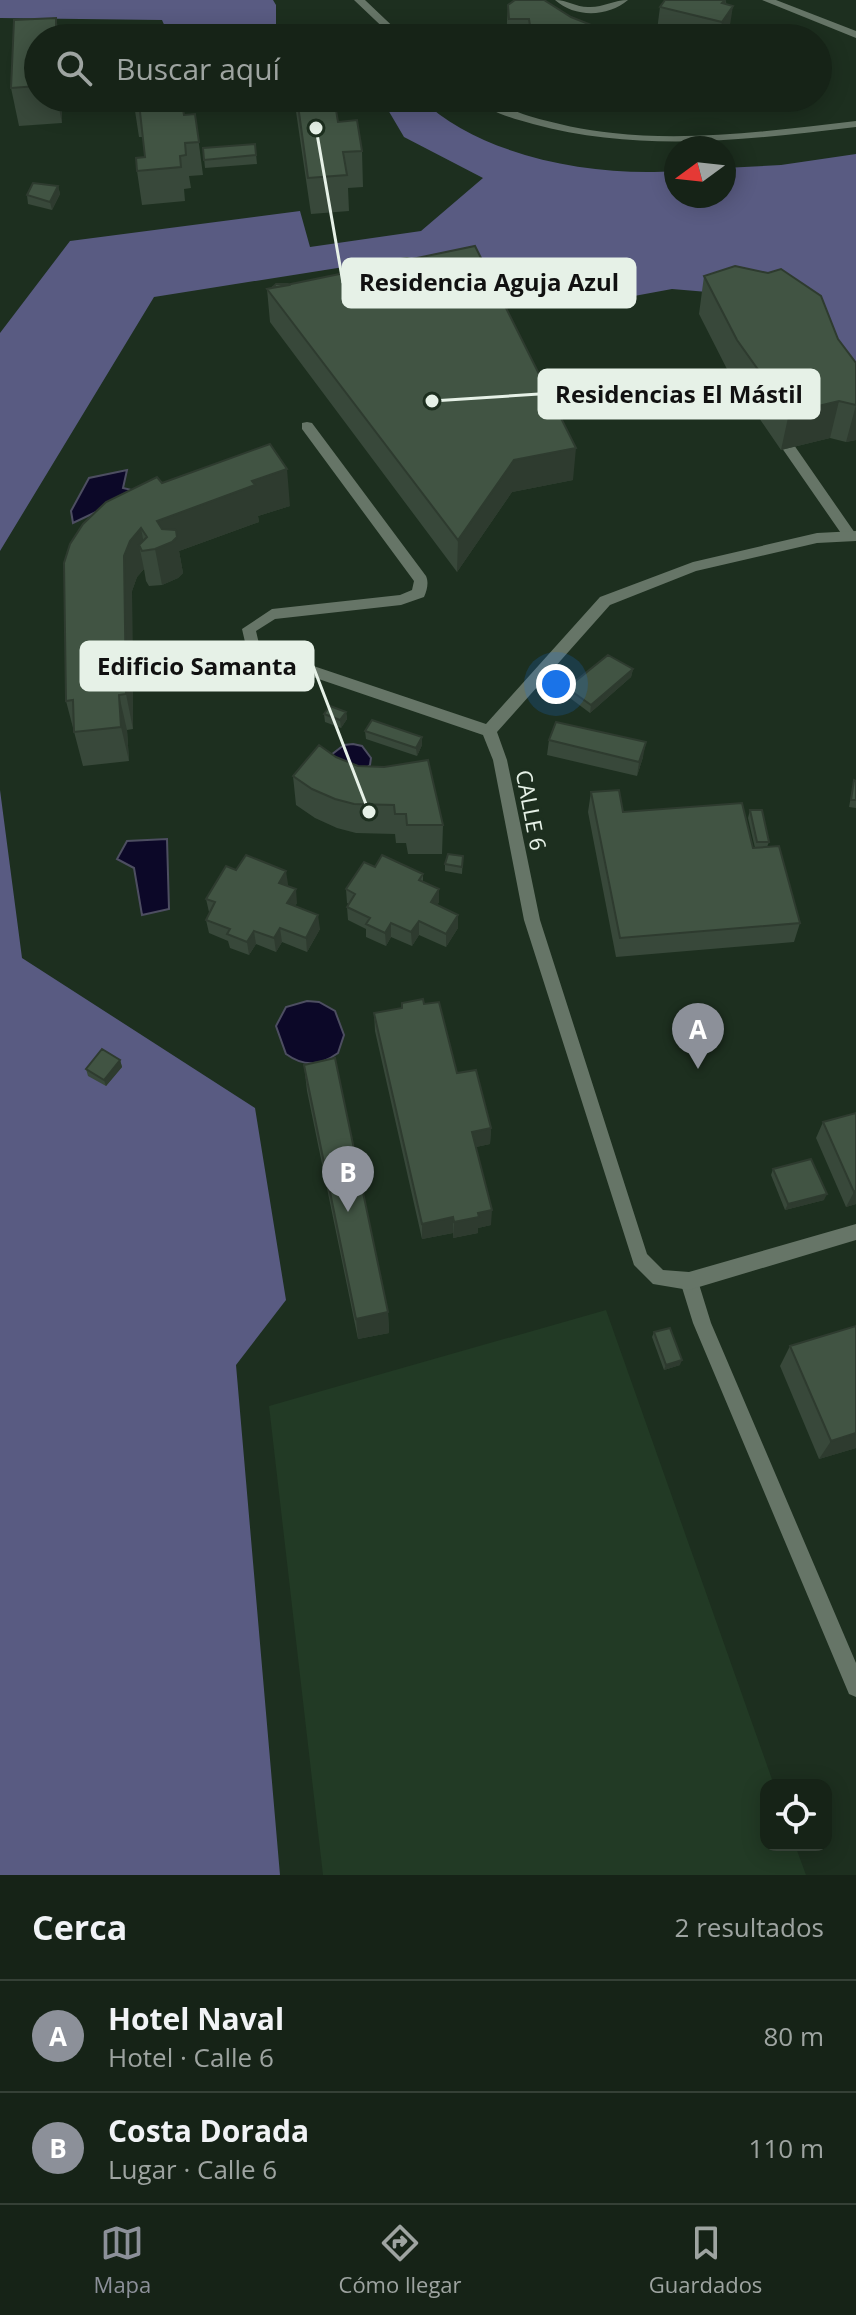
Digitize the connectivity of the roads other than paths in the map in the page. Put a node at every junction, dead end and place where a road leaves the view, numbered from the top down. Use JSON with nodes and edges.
{"nodes":[{"id":1,"x":359,"y":0,"type":"edge"},
{"id":2,"x":560,"y":0,"type":"edge"},
{"id":3,"x":623,"y":0,"type":"edge"},
{"id":4,"x":767,"y":0,"type":"edge"},
{"id":5,"x":385,"y":24,"type":"edge"},
{"id":6,"x":828,"y":24,"type":"edge"},
{"id":7,"x":832,"y":26,"type":"edge"},
{"id":8,"x":856,"y":35,"type":"edge"},
{"id":9,"x":511,"y":112,"type":"edge"},
{"id":10,"x":856,"y":124,"type":"edge"},
{"id":11,"x":307,"y":426,"type":"dead end"},
{"id":12,"x":789,"y":448,"type":"edge"},
{"id":13,"x":853,"y":536,"type":"edge"},
{"id":14,"x":489,"y":731,"type":"junction"},
{"id":15,"x":856,"y":1232,"type":"edge"},
{"id":16,"x":689,"y":1281,"type":"junction"},
{"id":17,"x":856,"y":1687,"type":"edge"}],
"edges":[{"from":1,"to":5,"type":"street"},
{"from":2,"to":3,"type":"street"},
{"from":4,"to":6,"type":"street"},
{"from":7,"to":8,"type":"street"},
{"from":9,"to":10,"type":"street"},
{"from":11,"to":14,"type":"street"},
{"from":12,"to":13,"type":"street"},
{"from":13,"to":14,"type":"street"},
{"from":14,"to":16,"type":"street","name":"CALLE 6"},
{"from":15,"to":16,"type":"street"},
{"from":16,"to":17,"type":"street"}]}
